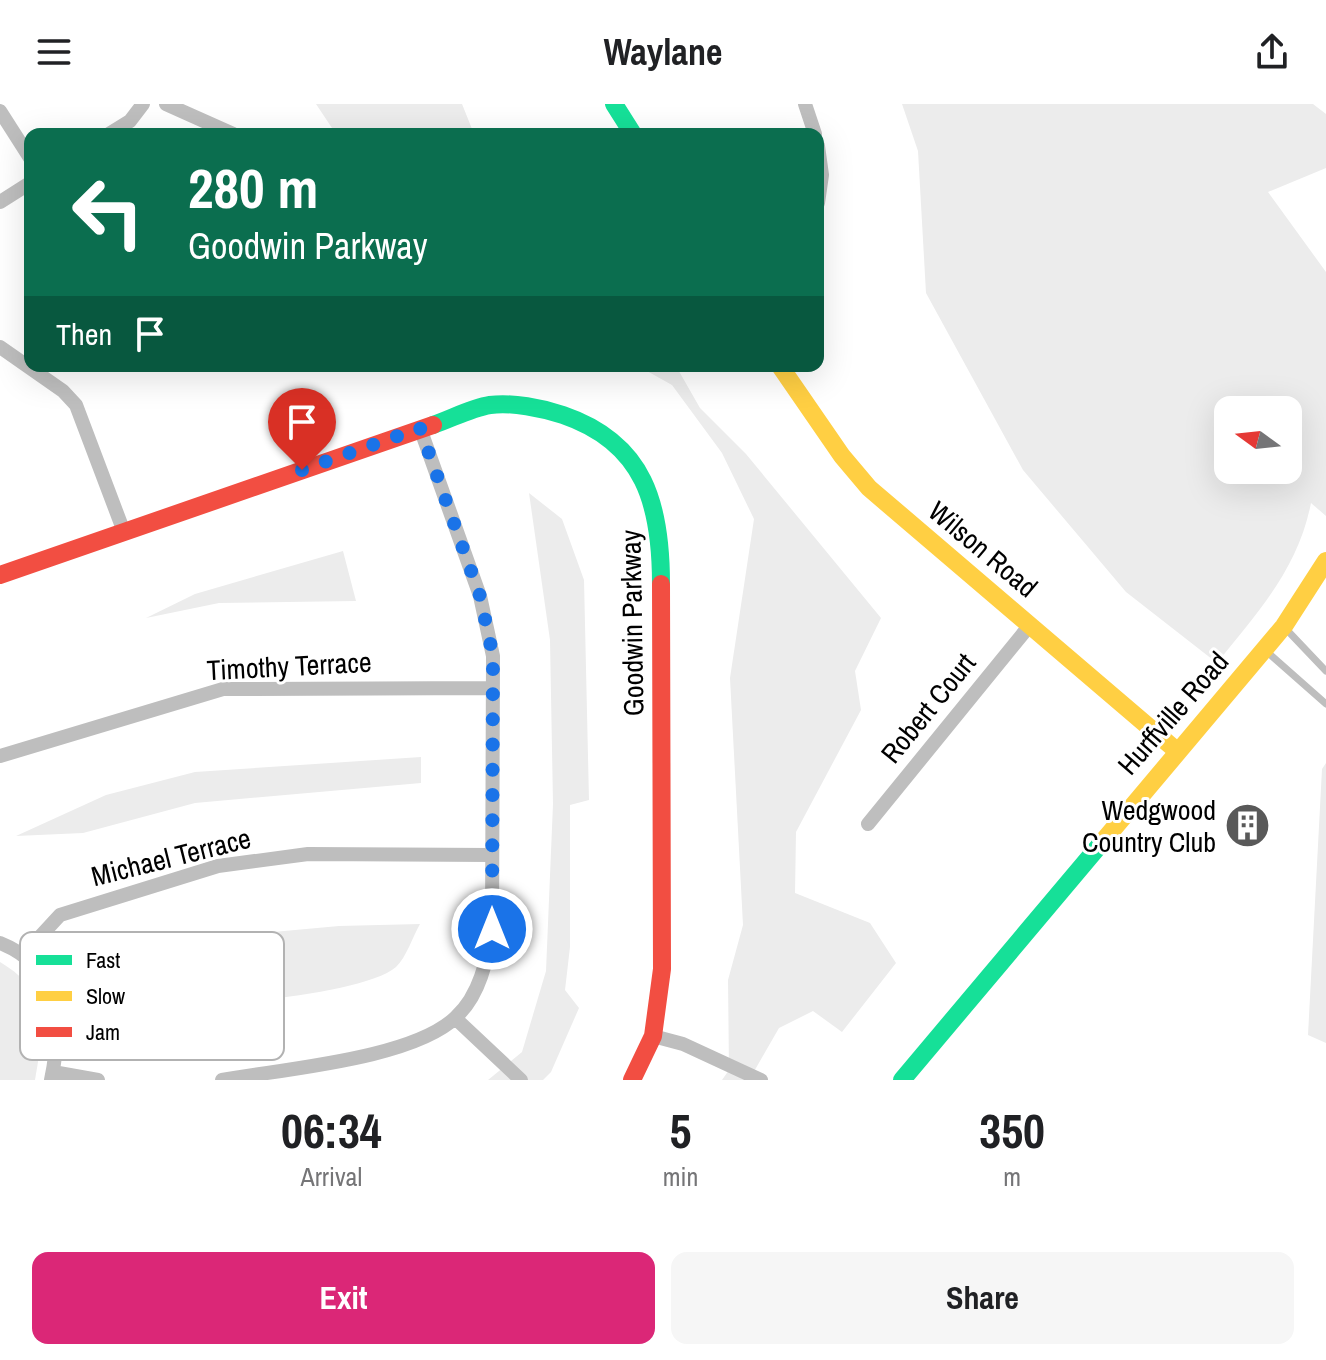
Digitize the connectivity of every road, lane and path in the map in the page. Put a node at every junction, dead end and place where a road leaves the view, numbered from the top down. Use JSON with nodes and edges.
{"nodes":[{"id":1,"x":143,"y":104,"type":"edge"},
{"id":2,"x":166,"y":104,"type":"edge"},
{"id":3,"x":614,"y":104,"type":"edge"},
{"id":4,"x":805,"y":104,"type":"edge"},
{"id":5,"x":0,"y":111,"type":"edge"},
{"id":6,"x":119,"y":128,"type":"edge"},
{"id":7,"x":220,"y":128,"type":"edge"},
{"id":8,"x":629,"y":128,"type":"edge"},
{"id":9,"x":813,"y":128,"type":"edge"},
{"id":10,"x":24,"y":149,"type":"edge"},
{"id":11,"x":24,"y":187,"type":"edge"},
{"id":12,"x":0,"y":202,"type":"edge"},
{"id":13,"x":0,"y":347,"type":"edge"},
{"id":14,"x":24,"y":364,"type":"edge"},
{"id":15,"x":36,"y":372,"type":"edge"},
{"id":16,"x":784,"y":372,"type":"edge"},
{"id":17,"x":420,"y":428,"type":"junction"},
{"id":18,"x":124,"y":532,"type":"junction"},
{"id":19,"x":1326,"y":561,"type":"edge"},
{"id":20,"x":0,"y":575,"type":"edge"},
{"id":21,"x":1030,"y":625,"type":"junction"},
{"id":22,"x":1284,"y":626,"type":"junction"},
{"id":23,"x":1264,"y":650,"type":"junction"},
{"id":24,"x":1326,"y":671,"type":"edge"},
{"id":25,"x":493,"y":688,"type":"junction"},
{"id":26,"x":1326,"y":704,"type":"edge"},
{"id":27,"x":1177,"y":751,"type":"junction"},
{"id":28,"x":0,"y":756,"type":"edge"},
{"id":29,"x":868,"y":824,"type":"dead end"},
{"id":30,"x":492,"y":855,"type":"junction"},
{"id":31,"x":44,"y":932,"type":"edge"},
{"id":32,"x":0,"y":943,"type":"edge"},
{"id":33,"x":20,"y":952,"type":"edge"},
{"id":34,"x":455,"y":1018,"type":"junction"},
{"id":35,"x":653,"y":1036,"type":"junction"},
{"id":36,"x":52,"y":1076,"type":"edge"},
{"id":37,"x":98,"y":1080,"type":"edge"},
{"id":38,"x":222,"y":1080,"type":"edge"},
{"id":39,"x":521,"y":1080,"type":"edge"},
{"id":40,"x":632,"y":1080,"type":"edge"},
{"id":41,"x":761,"y":1080,"type":"edge"},
{"id":42,"x":902,"y":1080,"type":"edge"}],
"edges":[{"from":1,"to":6,"type":"street"},
{"from":2,"to":7,"type":"street"},
{"from":3,"to":8,"type":"street"},
{"from":4,"to":9,"type":"street"},
{"from":5,"to":10,"type":"street"},
{"from":11,"to":12,"type":"street"},
{"from":13,"to":14,"type":"street"},
{"from":15,"to":18,"type":"street"},
{"from":16,"to":21,"type":"street","name":"Wilson Road"},
{"from":17,"to":18,"type":"street","name":"Goodwin Parkway"},
{"from":17,"to":25,"type":"street"},
{"from":17,"to":35,"type":"street","name":"Goodwin Parkway"},
{"from":18,"to":20,"type":"street","name":"Goodwin Parkway"},
{"from":19,"to":22,"type":"street","name":"Hurffville Road"},
{"from":21,"to":27,"type":"street","name":"Wilson Road"},
{"from":21,"to":29,"type":"street","name":"Robert Court"},
{"from":22,"to":23,"type":"street","name":"Hurffville Road"},
{"from":22,"to":24,"type":"lane"},
{"from":23,"to":26,"type":"lane"},
{"from":23,"to":27,"type":"street","name":"Hurffville Road"},
{"from":25,"to":28,"type":"street","name":"Timothy Terrace"},
{"from":25,"to":30,"type":"street"},
{"from":27,"to":42,"type":"street","name":"Hurffville Road"},
{"from":30,"to":31,"type":"street","name":"Michael Terrace"},
{"from":30,"to":34,"type":"street"},
{"from":32,"to":33,"type":"street"},
{"from":34,"to":38,"type":"street"},
{"from":34,"to":39,"type":"street"},
{"from":35,"to":40,"type":"street","name":"Goodwin Parkway"},
{"from":35,"to":41,"type":"street"},
{"from":36,"to":37,"type":"street"}]}
